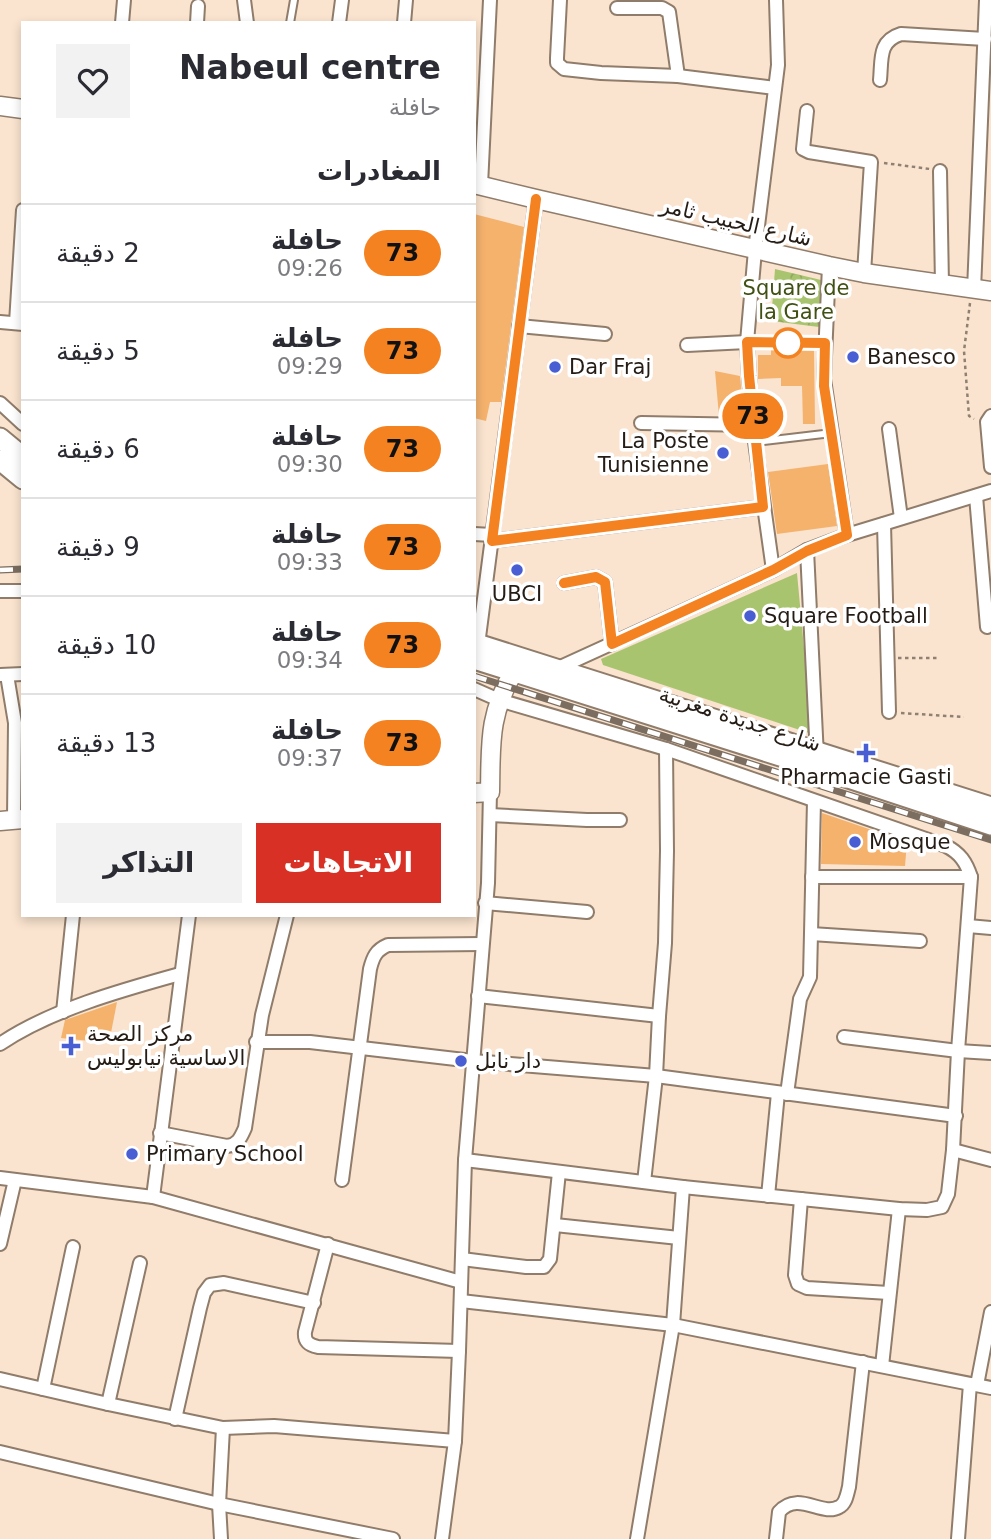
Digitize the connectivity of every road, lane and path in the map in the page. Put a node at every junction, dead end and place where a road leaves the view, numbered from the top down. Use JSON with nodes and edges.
{"nodes":[{"id":1,"x":124,"y":0,"type":"edge"},
{"id":2,"x":244,"y":0,"type":"edge"},
{"id":3,"x":294,"y":0,"type":"edge"},
{"id":4,"x":342,"y":0,"type":"edge"},
{"id":5,"x":406,"y":0,"type":"edge"},
{"id":6,"x":489,"y":0,"type":"edge"},
{"id":7,"x":560,"y":0,"type":"edge"},
{"id":8,"x":776,"y":0,"type":"edge"},
{"id":9,"x":986,"y":0,"type":"edge"},
{"id":10,"x":198,"y":6,"type":"dead end"},
{"id":11,"x":617,"y":8,"type":"dead end"},
{"id":12,"x":122,"y":21,"type":"edge"},
{"id":13,"x":197,"y":21,"type":"edge"},
{"id":14,"x":247,"y":21,"type":"edge"},
{"id":15,"x":290,"y":21,"type":"edge"},
{"id":16,"x":339,"y":21,"type":"edge"},
{"id":17,"x":404,"y":21,"type":"edge"},
{"id":18,"x":985,"y":39,"type":"junction"},
{"id":19,"x":678,"y":76,"type":"junction"},
{"id":20,"x":880,"y":80,"type":"dead end"},
{"id":21,"x":775,"y":88,"type":"junction"},
{"id":22,"x":0,"y":106,"type":"edge"},
{"id":23,"x":21,"y":109,"type":"edge"},
{"id":24,"x":807,"y":111,"type":"dead end"},
{"id":25,"x":871,"y":162,"type":"junction"},
{"id":26,"x":940,"y":171,"type":"joint"},
{"id":27,"x":478,"y":184,"type":"edge"},
{"id":28,"x":536,"y":199,"type":"junction"},
{"id":29,"x":755,"y":250,"type":"junction"},
{"id":30,"x":21,"y":266,"type":"edge"},
{"id":31,"x":829,"y":266,"type":"junction"},
{"id":32,"x":864,"y":273,"type":"junction"},
{"id":33,"x":942,"y":285,"type":"junction"},
{"id":34,"x":982,"y":291,"type":"edge"},
{"id":35,"x":0,"y":322,"type":"edge"},
{"id":36,"x":19,"y":323,"type":"edge"},
{"id":37,"x":519,"y":326,"type":"junction"},
{"id":38,"x":605,"y":334,"type":"dead end"},
{"id":39,"x":747,"y":342,"type":"junction"},
{"id":40,"x":825,"y":343,"type":"junction"},
{"id":41,"x":687,"y":345,"type":"dead end"},
{"id":42,"x":0,"y":403,"type":"edge"},
{"id":43,"x":989,"y":419,"type":"edge"},
{"id":44,"x":21,"y":422,"type":"edge"},
{"id":45,"x":641,"y":423,"type":"dead end"},
{"id":46,"x":754,"y":425,"type":"junction"},
{"id":47,"x":890,"y":429,"type":"dead end"},
{"id":48,"x":832,"y":433,"type":"junction"},
{"id":49,"x":0,"y":438,"type":"edge"},
{"id":50,"x":755,"y":442,"type":"junction"},
{"id":51,"x":21,"y":455,"type":"edge"},
{"id":52,"x":0,"y":460,"type":"edge"},
{"id":53,"x":991,"y":467,"type":"edge"},
{"id":54,"x":21,"y":477,"type":"edge"},
{"id":55,"x":991,"y":491,"type":"edge"},
{"id":56,"x":976,"y":496,"type":"junction"},
{"id":57,"x":763,"y":507,"type":"junction"},
{"id":58,"x":901,"y":519,"type":"junction"},
{"id":59,"x":884,"y":524,"type":"junction"},
{"id":60,"x":476,"y":534,"type":"edge"},
{"id":61,"x":847,"y":535,"type":"junction"},
{"id":62,"x":492,"y":538,"type":"junction"},
{"id":63,"x":807,"y":551,"type":"junction"},
{"id":64,"x":773,"y":570,"type":"junction"},
{"id":65,"x":564,"y":583,"type":"dead end"},
{"id":66,"x":0,"y":591,"type":"edge"},
{"id":67,"x":21,"y":591,"type":"edge"},
{"id":68,"x":987,"y":627,"type":"dead end"},
{"id":69,"x":612,"y":644,"type":"junction"},
{"id":70,"x":476,"y":649,"type":"edge"},
{"id":71,"x":888,"y":658,"type":"junction"},
{"id":72,"x":940,"y":658,"type":"dead end"},
{"id":73,"x":556,"y":669,"type":"junction"},
{"id":74,"x":514,"y":671,"type":"junction"},
{"id":75,"x":4,"y":675,"type":"edge"},
{"id":76,"x":476,"y":690,"type":"edge"},
{"id":77,"x":499,"y":700,"type":"junction"},
{"id":78,"x":889,"y":712,"type":"joint"},
{"id":79,"x":964,"y":718,"type":"dead end"},
{"id":80,"x":666,"y":749,"type":"junction"},
{"id":81,"x":817,"y":759,"type":"junction"},
{"id":82,"x":482,"y":793,"type":"edge"},
{"id":83,"x":814,"y":801,"type":"junction"},
{"id":84,"x":991,"y":807,"type":"edge"},
{"id":85,"x":490,"y":815,"type":"junction"},
{"id":86,"x":12,"y":820,"type":"edge"},
{"id":87,"x":620,"y":820,"type":"dead end"},
{"id":88,"x":991,"y":825,"type":"edge"},
{"id":89,"x":812,"y":877,"type":"junction"},
{"id":90,"x":971,"y":877,"type":"junction"},
{"id":91,"x":481,"y":883,"type":"edge"},
{"id":92,"x":485,"y":904,"type":"junction"},
{"id":93,"x":587,"y":912,"type":"dead end"},
{"id":94,"x":73,"y":917,"type":"edge"},
{"id":95,"x":189,"y":917,"type":"edge"},
{"id":96,"x":286,"y":917,"type":"edge"},
{"id":97,"x":968,"y":926,"type":"junction"},
{"id":98,"x":991,"y":928,"type":"edge"},
{"id":99,"x":811,"y":934,"type":"junction"},
{"id":100,"x":920,"y":941,"type":"dead end"},
{"id":101,"x":482,"y":944,"type":"junction"},
{"id":102,"x":180,"y":974,"type":"junction"},
{"id":103,"x":478,"y":996,"type":"junction"},
{"id":104,"x":63,"y":1012,"type":"junction"},
{"id":105,"x":659,"y":1016,"type":"junction"},
{"id":106,"x":844,"y":1037,"type":"dead end"},
{"id":107,"x":256,"y":1042,"type":"junction"},
{"id":108,"x":0,"y":1044,"type":"edge"},
{"id":109,"x":359,"y":1048,"type":"junction"},
{"id":110,"x":958,"y":1051,"type":"junction"},
{"id":111,"x":991,"y":1053,"type":"edge"},
{"id":112,"x":472,"y":1061,"type":"junction"},
{"id":113,"x":656,"y":1076,"type":"junction"},
{"id":114,"x":783,"y":1093,"type":"junction"},
{"id":115,"x":956,"y":1116,"type":"junction"},
{"id":116,"x":160,"y":1133,"type":"junction"},
{"id":117,"x":953,"y":1150,"type":"junction"},
{"id":118,"x":465,"y":1160,"type":"junction"},
{"id":119,"x":991,"y":1160,"type":"edge"},
{"id":120,"x":559,"y":1172,"type":"junction"},
{"id":121,"x":0,"y":1178,"type":"edge"},
{"id":122,"x":15,"y":1180,"type":"junction"},
{"id":123,"x":342,"y":1181,"type":"dead end"},
{"id":124,"x":643,"y":1182,"type":"junction"},
{"id":125,"x":683,"y":1187,"type":"junction"},
{"id":126,"x":768,"y":1196,"type":"junction"},
{"id":127,"x":153,"y":1197,"type":"junction"},
{"id":128,"x":801,"y":1199,"type":"junction"},
{"id":129,"x":899,"y":1209,"type":"junction"},
{"id":130,"x":555,"y":1226,"type":"junction"},
{"id":131,"x":679,"y":1238,"type":"junction"},
{"id":132,"x":0,"y":1244,"type":"edge"},
{"id":133,"x":328,"y":1244,"type":"junction"},
{"id":134,"x":73,"y":1247,"type":"dead end"},
{"id":135,"x":462,"y":1259,"type":"junction"},
{"id":136,"x":140,"y":1263,"type":"dead end"},
{"id":137,"x":461,"y":1282,"type":"junction"},
{"id":138,"x":890,"y":1293,"type":"junction"},
{"id":139,"x":461,"y":1301,"type":"junction"},
{"id":140,"x":314,"y":1303,"type":"junction"},
{"id":141,"x":991,"y":1312,"type":"edge"},
{"id":142,"x":673,"y":1325,"type":"junction"},
{"id":143,"x":459,"y":1351,"type":"junction"},
{"id":144,"x":863,"y":1362,"type":"junction"},
{"id":145,"x":881,"y":1366,"type":"junction"},
{"id":146,"x":0,"y":1379,"type":"edge"},
{"id":147,"x":973,"y":1385,"type":"junction"},
{"id":148,"x":991,"y":1388,"type":"edge"},
{"id":149,"x":43,"y":1389,"type":"junction"},
{"id":150,"x":108,"y":1404,"type":"junction"},
{"id":151,"x":175,"y":1419,"type":"junction"},
{"id":152,"x":223,"y":1428,"type":"junction"},
{"id":153,"x":455,"y":1441,"type":"junction"},
{"id":154,"x":0,"y":1452,"type":"edge"},
{"id":155,"x":219,"y":1504,"type":"junction"},
{"id":156,"x":221,"y":1539,"type":"edge"},
{"id":157,"x":393,"y":1539,"type":"edge"},
{"id":158,"x":442,"y":1539,"type":"edge"},
{"id":159,"x":637,"y":1539,"type":"edge"},
{"id":160,"x":776,"y":1539,"type":"edge"},
{"id":161,"x":958,"y":1539,"type":"edge"}],
"edges":[{"from":1,"to":12,"type":"street"},
{"from":2,"to":14,"type":"street"},
{"from":3,"to":15,"type":"lane"},
{"from":4,"to":16,"type":"street"},
{"from":5,"to":17,"type":"street"},
{"from":6,"to":27,"type":"street"},
{"from":7,"to":19,"type":"street"},
{"from":8,"to":21,"type":"street"},
{"from":9,"to":18,"type":"street"},
{"from":10,"to":13,"type":"street"},
{"from":11,"to":19,"type":"street"},
{"from":18,"to":20,"type":"street"},
{"from":18,"to":34,"type":"street"},
{"from":19,"to":21,"type":"street"},
{"from":21,"to":29,"type":"street"},
{"from":22,"to":23,"type":"main road"},
{"from":24,"to":25,"type":"street"},
{"from":25,"to":26,"type":"path"},
{"from":25,"to":32,"type":"street"},
{"from":26,"to":33,"type":"street"},
{"from":27,"to":28,"type":"main road","name":"شارع الحبيب ثامر"},
{"from":28,"to":29,"type":"main road","name":"شارع الحبيب ثامر"},
{"from":28,"to":37,"type":"street"},
{"from":29,"to":31,"type":"main road","name":"شارع الحبيب ثامر"},
{"from":29,"to":39,"type":"street"},
{"from":30,"to":36,"type":"street"},
{"from":31,"to":32,"type":"main road","name":"شارع الحبيب ثامر"},
{"from":31,"to":40,"type":"street"},
{"from":32,"to":33,"type":"main road","name":"شارع الحبيب ثامر"},
{"from":33,"to":34,"type":"main road","name":"شارع الحبيب ثامر"},
{"from":34,"to":43,"type":"path"},
{"from":35,"to":36,"type":"street"},
{"from":37,"to":38,"type":"street"},
{"from":37,"to":62,"type":"street"},
{"from":39,"to":40,"type":"lane"},
{"from":39,"to":41,"type":"street"},
{"from":39,"to":46,"type":"street"},
{"from":40,"to":48,"type":"street"},
{"from":42,"to":44,"type":"street"},
{"from":43,"to":53,"type":"street"},
{"from":45,"to":46,"type":"street"},
{"from":46,"to":50,"type":"street"},
{"from":47,"to":58,"type":"street"},
{"from":48,"to":50,"type":"lane"},
{"from":48,"to":61,"type":"street"},
{"from":49,"to":51,"type":"main road"},
{"from":50,"to":57,"type":"street"},
{"from":52,"to":54,"type":"main road"},
{"from":55,"to":56,"type":"street"},
{"from":56,"to":58,"type":"street"},
{"from":56,"to":68,"type":"street"},
{"from":57,"to":62,"type":"street"},
{"from":57,"to":64,"type":"street"},
{"from":58,"to":59,"type":"street"},
{"from":59,"to":61,"type":"street"},
{"from":59,"to":71,"type":"street"},
{"from":60,"to":62,"type":"street"},
{"from":61,"to":63,"type":"street"},
{"from":62,"to":70,"type":"street"},
{"from":63,"to":64,"type":"street"},
{"from":63,"to":81,"type":"street"},
{"from":64,"to":69,"type":"street"},
{"from":65,"to":69,"type":"street"},
{"from":66,"to":67,"type":"street"},
{"from":69,"to":73,"type":"street"},
{"from":70,"to":73,"type":"main road","name":"شارع جديدة مغربية"},
{"from":70,"to":74,"type":"main road","name":"شارع جديدة مغربية"},
{"from":71,"to":72,"type":"path"},
{"from":71,"to":78,"type":"street"},
{"from":73,"to":81,"type":"main road","name":"شارع جديدة مغربية"},
{"from":74,"to":77,"type":"main road"},
{"from":74,"to":81,"type":"main road","name":"شارع جديدة مغربية"},
{"from":75,"to":86,"type":"street"},
{"from":76,"to":77,"type":"street"},
{"from":77,"to":80,"type":"street"},
{"from":77,"to":82,"type":"main road"},
{"from":78,"to":79,"type":"path"},
{"from":80,"to":83,"type":"street"},
{"from":80,"to":105,"type":"street"},
{"from":81,"to":84,"type":"main road","name":"شارع جديدة مغربية"},
{"from":81,"to":88,"type":"main road","name":"شارع جديدة مغربية"},
{"from":82,"to":85,"type":"street"},
{"from":83,"to":89,"type":"street"},
{"from":83,"to":90,"type":"street"},
{"from":85,"to":87,"type":"street"},
{"from":85,"to":91,"type":"street"},
{"from":89,"to":90,"type":"street"},
{"from":89,"to":99,"type":"street"},
{"from":90,"to":97,"type":"street"},
{"from":91,"to":92,"type":"street"},
{"from":92,"to":93,"type":"street"},
{"from":92,"to":101,"type":"street"},
{"from":94,"to":104,"type":"street"},
{"from":95,"to":102,"type":"street"},
{"from":96,"to":107,"type":"street"},
{"from":97,"to":98,"type":"street"},
{"from":97,"to":110,"type":"street"},
{"from":99,"to":100,"type":"street"},
{"from":99,"to":114,"type":"street"},
{"from":101,"to":103,"type":"street"},
{"from":101,"to":109,"type":"street"},
{"from":102,"to":104,"type":"street"},
{"from":102,"to":116,"type":"street"},
{"from":103,"to":105,"type":"street"},
{"from":103,"to":112,"type":"street"},
{"from":104,"to":108,"type":"street"},
{"from":105,"to":113,"type":"street"},
{"from":106,"to":110,"type":"street"},
{"from":107,"to":109,"type":"street"},
{"from":107,"to":116,"type":"street"},
{"from":109,"to":112,"type":"street"},
{"from":109,"to":123,"type":"street"},
{"from":110,"to":111,"type":"street"},
{"from":110,"to":115,"type":"street"},
{"from":112,"to":113,"type":"street"},
{"from":112,"to":118,"type":"street"},
{"from":113,"to":114,"type":"street"},
{"from":113,"to":124,"type":"street"},
{"from":114,"to":115,"type":"street"},
{"from":114,"to":126,"type":"street"},
{"from":115,"to":117,"type":"street"},
{"from":116,"to":127,"type":"street"},
{"from":117,"to":119,"type":"street"},
{"from":117,"to":129,"type":"street"},
{"from":118,"to":120,"type":"street"},
{"from":118,"to":135,"type":"street"},
{"from":120,"to":124,"type":"street"},
{"from":120,"to":130,"type":"street"},
{"from":121,"to":122,"type":"street"},
{"from":122,"to":127,"type":"street"},
{"from":122,"to":132,"type":"street"},
{"from":124,"to":125,"type":"street"},
{"from":125,"to":126,"type":"street"},
{"from":125,"to":131,"type":"street"},
{"from":126,"to":128,"type":"street"},
{"from":127,"to":133,"type":"street"},
{"from":128,"to":129,"type":"street"},
{"from":128,"to":138,"type":"street"},
{"from":129,"to":138,"type":"street"},
{"from":130,"to":131,"type":"street"},
{"from":130,"to":135,"type":"street"},
{"from":131,"to":142,"type":"street"},
{"from":133,"to":137,"type":"street"},
{"from":133,"to":140,"type":"street"},
{"from":134,"to":149,"type":"street"},
{"from":135,"to":137,"type":"street"},
{"from":136,"to":150,"type":"street"},
{"from":137,"to":139,"type":"street"},
{"from":138,"to":145,"type":"street"},
{"from":139,"to":142,"type":"street"},
{"from":139,"to":143,"type":"street"},
{"from":140,"to":143,"type":"street"},
{"from":140,"to":151,"type":"street"},
{"from":141,"to":147,"type":"street"},
{"from":142,"to":144,"type":"street"},
{"from":142,"to":159,"type":"street"},
{"from":143,"to":153,"type":"street"},
{"from":144,"to":145,"type":"street"},
{"from":144,"to":160,"type":"street"},
{"from":145,"to":147,"type":"street"},
{"from":146,"to":149,"type":"street"},
{"from":147,"to":148,"type":"street"},
{"from":147,"to":161,"type":"street"},
{"from":149,"to":150,"type":"street"},
{"from":150,"to":151,"type":"street"},
{"from":151,"to":152,"type":"street"},
{"from":152,"to":153,"type":"street"},
{"from":152,"to":155,"type":"street"},
{"from":153,"to":158,"type":"street"},
{"from":154,"to":155,"type":"street"},
{"from":155,"to":156,"type":"street"},
{"from":155,"to":157,"type":"street"}]}
